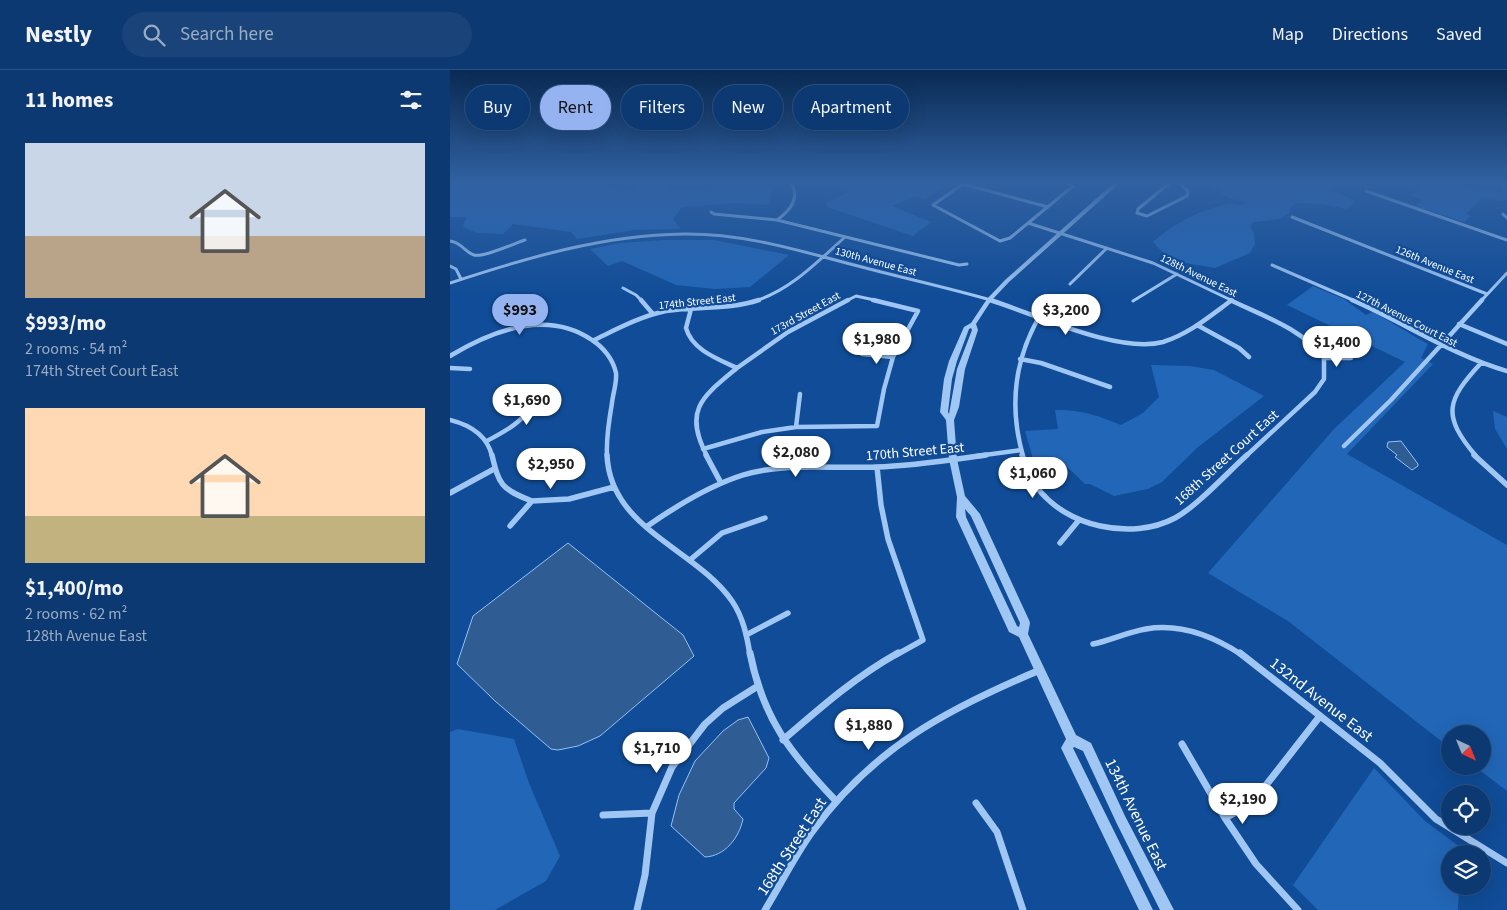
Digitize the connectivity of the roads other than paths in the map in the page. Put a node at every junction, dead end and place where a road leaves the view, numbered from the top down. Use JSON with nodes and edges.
{"nodes":[{"id":1,"x":777,"y":220,"type":"edge"},
{"id":2,"x":960,"y":220,"type":"edge"},
{"id":3,"x":1032,"y":220,"type":"edge"},
{"id":4,"x":1076,"y":220,"type":"edge"},
{"id":5,"x":1300,"y":220,"type":"edge"},
{"id":6,"x":1450,"y":220,"type":"edge"},
{"id":7,"x":1028,"y":223,"type":"junction"},
{"id":8,"x":1061,"y":234,"type":"junction"},
{"id":9,"x":845,"y":237,"type":"junction"},
{"id":10,"x":450,"y":240,"type":"edge"},
{"id":11,"x":525,"y":240,"type":"dead end"},
{"id":12,"x":1507,"y":240,"type":"edge"},
{"id":13,"x":1107,"y":248,"type":"junction"},
{"id":14,"x":822,"y":256,"type":"junction"},
{"id":15,"x":967,"y":264,"type":"dead end"},
{"id":16,"x":1272,"y":265,"type":"dead end"},
{"id":17,"x":450,"y":266,"type":"edge"},
{"id":18,"x":1507,"y":273,"type":"edge"},
{"id":19,"x":1177,"y":274,"type":"junction"},
{"id":20,"x":461,"y":279,"type":"junction"},
{"id":21,"x":450,"y":283,"type":"edge"},
{"id":22,"x":1070,"y":284,"type":"dead end"},
{"id":23,"x":623,"y":288,"type":"dead end"},
{"id":24,"x":1487,"y":294,"type":"junction"},
{"id":25,"x":989,"y":300,"type":"junction"},
{"id":26,"x":1232,"y":300,"type":"junction"},
{"id":27,"x":1133,"y":301,"type":"dead end"},
{"id":28,"x":692,"y":309,"type":"junction"},
{"id":29,"x":653,"y":314,"type":"junction"},
{"id":30,"x":1039,"y":317,"type":"junction"},
{"id":31,"x":1459,"y":324,"type":"junction"},
{"id":32,"x":1197,"y":325,"type":"junction"},
{"id":33,"x":594,"y":340,"type":"junction"},
{"id":34,"x":1507,"y":344,"type":"edge"},
{"id":35,"x":1440,"y":345,"type":"junction"},
{"id":36,"x":862,"y":354,"type":"dead end"},
{"id":37,"x":450,"y":356,"type":"edge"},
{"id":38,"x":893,"y":357,"type":"junction"},
{"id":39,"x":1248,"y":357,"type":"dead end"},
{"id":40,"x":1324,"y":358,"type":"junction"},
{"id":41,"x":1352,"y":358,"type":"dead end"},
{"id":42,"x":1020,"y":359,"type":"junction"},
{"id":43,"x":1481,"y":363,"type":"junction"},
{"id":44,"x":450,"y":368,"type":"edge"},
{"id":45,"x":737,"y":368,"type":"junction"},
{"id":46,"x":470,"y":369,"type":"dead end"},
{"id":47,"x":1507,"y":371,"type":"edge"},
{"id":48,"x":1110,"y":387,"type":"dead end"},
{"id":49,"x":526,"y":394,"type":"dead end"},
{"id":50,"x":800,"y":394,"type":"dead end"},
{"id":51,"x":450,"y":420,"type":"edge"},
{"id":52,"x":796,"y":427,"type":"junction"},
{"id":53,"x":488,"y":441,"type":"junction"},
{"id":54,"x":1344,"y":446,"type":"dead end"},
{"id":55,"x":703,"y":449,"type":"junction"},
{"id":56,"x":1021,"y":450,"type":"junction"},
{"id":57,"x":953,"y":459,"type":"junction"},
{"id":58,"x":877,"y":467,"type":"junction"},
{"id":59,"x":494,"y":469,"type":"junction"},
{"id":60,"x":722,"y":484,"type":"junction"},
{"id":61,"x":1507,"y":485,"type":"edge"},
{"id":62,"x":614,"y":487,"type":"junction"},
{"id":63,"x":450,"y":493,"type":"edge"},
{"id":64,"x":962,"y":497,"type":"junction"},
{"id":65,"x":532,"y":501,"type":"junction"},
{"id":66,"x":765,"y":518,"type":"dead end"},
{"id":67,"x":1078,"y":520,"type":"junction"},
{"id":68,"x":510,"y":526,"type":"dead end"},
{"id":69,"x":646,"y":527,"type":"junction"},
{"id":70,"x":1060,"y":543,"type":"dead end"},
{"id":71,"x":690,"y":560,"type":"junction"},
{"id":72,"x":788,"y":613,"type":"dead end"},
{"id":73,"x":1018,"y":632,"type":"junction"},
{"id":74,"x":746,"y":635,"type":"junction"},
{"id":75,"x":1093,"y":644,"type":"dead end"},
{"id":76,"x":1041,"y":670,"type":"junction"},
{"id":77,"x":758,"y":686,"type":"junction"},
{"id":78,"x":1320,"y":716,"type":"junction"},
{"id":79,"x":1072,"y":739,"type":"junction"},
{"id":80,"x":783,"y":740,"type":"junction"},
{"id":81,"x":1182,"y":744,"type":"dead end"},
{"id":82,"x":836,"y":801,"type":"junction"},
{"id":83,"x":976,"y":803,"type":"dead end"},
{"id":84,"x":652,"y":813,"type":"junction"},
{"id":85,"x":603,"y":815,"type":"dead end"},
{"id":86,"x":1225,"y":818,"type":"junction"},
{"id":87,"x":1507,"y":863,"type":"edge"},
{"id":88,"x":637,"y":910,"type":"edge"},
{"id":89,"x":765,"y":910,"type":"edge"},
{"id":90,"x":1023,"y":910,"type":"edge"},
{"id":91,"x":1146,"y":910,"type":"edge"},
{"id":92,"x":1167,"y":910,"type":"edge"},
{"id":93,"x":1298,"y":910,"type":"edge"}],
"edges":[{"from":1,"to":9,"type":"street"},
{"from":2,"to":7,"type":"street"},
{"from":3,"to":7,"type":"street"},
{"from":4,"to":8,"type":"street"},
{"from":5,"to":24,"type":"street","name":"126th Avenue East"},
{"from":6,"to":12,"type":"street"},
{"from":7,"to":8,"type":"street","name":"128th Avenue East"},
{"from":8,"to":13,"type":"street","name":"128th Avenue East"},
{"from":8,"to":25,"type":"street"},
{"from":9,"to":14,"type":"street","name":"174th Street East"},
{"from":9,"to":15,"type":"street"},
{"from":10,"to":11,"type":"street"},
{"from":13,"to":19,"type":"street","name":"128th Avenue East"},
{"from":13,"to":22,"type":"street"},
{"from":14,"to":20,"type":"street","name":"130th Avenue East"},
{"from":14,"to":25,"type":"street","name":"130th Avenue East"},
{"from":14,"to":28,"type":"street","name":"174th Street East"},
{"from":16,"to":35,"type":"street","name":"127th Avenue Court East"},
{"from":17,"to":20,"type":"street"},
{"from":18,"to":24,"type":"street"},
{"from":19,"to":26,"type":"street","name":"128th Avenue East"},
{"from":19,"to":27,"type":"street"},
{"from":20,"to":21,"type":"street","name":"130th Avenue East"},
{"from":23,"to":29,"type":"street"},
{"from":24,"to":31,"type":"street"},
{"from":25,"to":30,"type":"street","name":"130th Avenue East"},
{"from":25,"to":57,"type":"street","name":"134th Avenue East"},
{"from":26,"to":32,"type":"street","name":"130th Avenue East"},
{"from":26,"to":40,"type":"street","name":"128th Avenue East"},
{"from":28,"to":29,"type":"street","name":"174th Street East"},
{"from":28,"to":45,"type":"street"},
{"from":29,"to":33,"type":"street","name":"174th Street East"},
{"from":30,"to":32,"type":"street","name":"130th Avenue East"},
{"from":30,"to":42,"type":"street"},
{"from":31,"to":34,"type":"street"},
{"from":31,"to":35,"type":"street"},
{"from":32,"to":39,"type":"street"},
{"from":33,"to":37,"type":"street"},
{"from":33,"to":62,"type":"street"},
{"from":35,"to":43,"type":"street","name":"127th Avenue Court East"},
{"from":35,"to":54,"type":"street"},
{"from":36,"to":38,"type":"street"},
{"from":38,"to":45,"type":"street","name":"173rd Street East"},
{"from":38,"to":52,"type":"street"},
{"from":40,"to":41,"type":"street"},
{"from":40,"to":67,"type":"street","name":"168th Street Court East"},
{"from":42,"to":48,"type":"street"},
{"from":42,"to":56,"type":"street"},
{"from":43,"to":47,"type":"street","name":"127th Avenue Court East"},
{"from":43,"to":61,"type":"street"},
{"from":44,"to":46,"type":"street"},
{"from":45,"to":55,"type":"street","name":"173rd Street East"},
{"from":49,"to":53,"type":"street"},
{"from":50,"to":52,"type":"street"},
{"from":51,"to":53,"type":"street"},
{"from":52,"to":55,"type":"street"},
{"from":53,"to":59,"type":"street"},
{"from":55,"to":60,"type":"street","name":"173rd Street East"},
{"from":56,"to":57,"type":"street","name":"170th Street East"},
{"from":56,"to":67,"type":"street"},
{"from":57,"to":58,"type":"street","name":"170th Street East"},
{"from":57,"to":64,"type":"street","name":"134th Avenue East"},
{"from":58,"to":60,"type":"street","name":"170th Street East"},
{"from":58,"to":80,"type":"street"},
{"from":59,"to":63,"type":"street"},
{"from":59,"to":65,"type":"street"},
{"from":60,"to":69,"type":"street","name":"170th Street East"},
{"from":62,"to":65,"type":"street"},
{"from":62,"to":69,"type":"street"},
{"from":64,"to":73,"type":"street","name":"134th Avenue East"},
{"from":64,"to":73,"type":"street","name":"134th Avenue East"},
{"from":65,"to":68,"type":"street"},
{"from":66,"to":71,"type":"street"},
{"from":67,"to":70,"type":"street"},
{"from":69,"to":71,"type":"street"},
{"from":71,"to":74,"type":"street"},
{"from":72,"to":74,"type":"street"},
{"from":73,"to":76,"type":"street","name":"134th Avenue East"},
{"from":74,"to":77,"type":"street"},
{"from":75,"to":78,"type":"street","name":"132nd Avenue East"},
{"from":76,"to":79,"type":"street","name":"134th Avenue East"},
{"from":76,"to":82,"type":"street","name":"168th Street East"},
{"from":77,"to":80,"type":"street"},
{"from":77,"to":84,"type":"street"},
{"from":78,"to":86,"type":"street"},
{"from":78,"to":87,"type":"street","name":"132nd Avenue East"},
{"from":79,"to":91,"type":"street","name":"134th Avenue East"},
{"from":79,"to":92,"type":"street","name":"134th Avenue East"},
{"from":80,"to":82,"type":"street"},
{"from":81,"to":86,"type":"street"},
{"from":82,"to":89,"type":"street","name":"168th Street East"},
{"from":83,"to":90,"type":"street"},
{"from":84,"to":85,"type":"street"},
{"from":84,"to":88,"type":"street"},
{"from":86,"to":93,"type":"street"}]}
